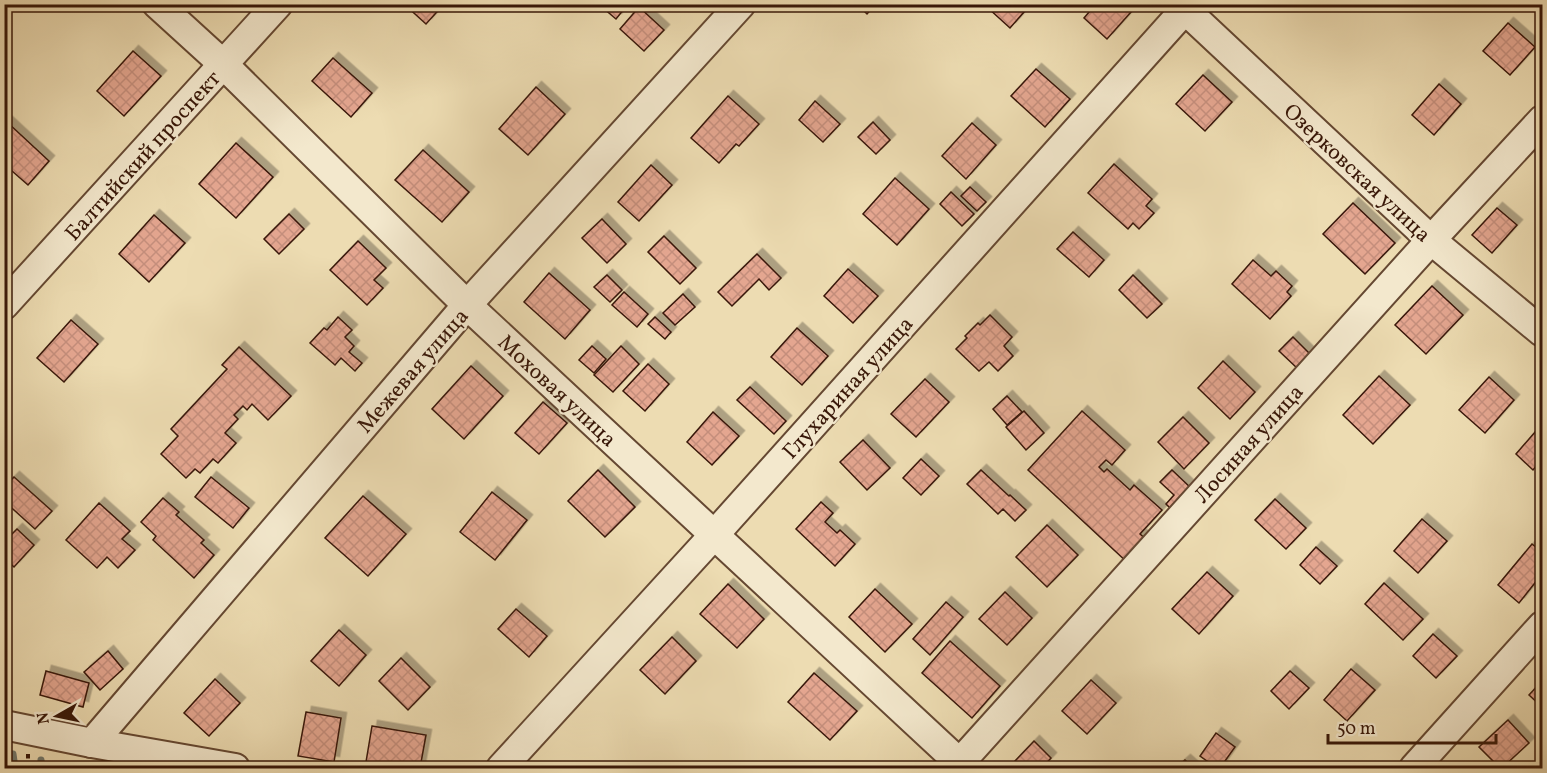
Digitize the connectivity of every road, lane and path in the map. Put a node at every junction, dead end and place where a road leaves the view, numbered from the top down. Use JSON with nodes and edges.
{"nodes":[{"id":1,"x":157,"y":4,"type":"edge"},
{"id":2,"x":278,"y":4,"type":"edge"},
{"id":3,"x":741,"y":4,"type":"edge"},
{"id":4,"x":1185,"y":6,"type":"edge"},
{"id":5,"x":224,"y":65,"type":"junction"},
{"id":6,"x":1542,"y":120,"type":"edge"},
{"id":7,"x":1431,"y":240,"type":"junction"},
{"id":8,"x":4,"y":305,"type":"edge"},
{"id":9,"x":467,"y":305,"type":"junction"},
{"id":10,"x":1542,"y":332,"type":"edge"},
{"id":11,"x":714,"y":535,"type":"junction"},
{"id":12,"x":1542,"y":626,"type":"edge"},
{"id":13,"x":4,"y":725,"type":"edge"},
{"id":14,"x":92,"y":743,"type":"junction"},
{"id":15,"x":960,"y":767,"type":"edge"},
{"id":16,"x":235,"y":768,"type":"edge"},
{"id":17,"x":501,"y":768,"type":"edge"},
{"id":18,"x":1414,"y":768,"type":"edge"}],
"edges":[{"from":1,"to":5,"type":"street","name":"Моховая улица"},
{"from":2,"to":5,"type":"street","name":"Балтийский проспект"},
{"from":3,"to":9,"type":"street","name":"Межевая улица"},
{"from":4,"to":7,"type":"street","name":"Озерковская улица"},
{"from":4,"to":11,"type":"street","name":"Глухариная улица"},
{"from":5,"to":8,"type":"street","name":"Балтийский проспект"},
{"from":5,"to":9,"type":"street","name":"Моховая улица"},
{"from":6,"to":7,"type":"street","name":"Лосиная улица"},
{"from":7,"to":10,"type":"street","name":"Озерковская улица"},
{"from":7,"to":15,"type":"street","name":"Лосиная улица"},
{"from":9,"to":11,"type":"street","name":"Моховая улица"},
{"from":9,"to":14,"type":"street","name":"Межевая улица"},
{"from":11,"to":15,"type":"street","name":"Моховая улица"},
{"from":11,"to":17,"type":"street","name":"Глухариная улица"},
{"from":12,"to":18,"type":"street"},
{"from":13,"to":14,"type":"street"},
{"from":14,"to":16,"type":"street"}]}
